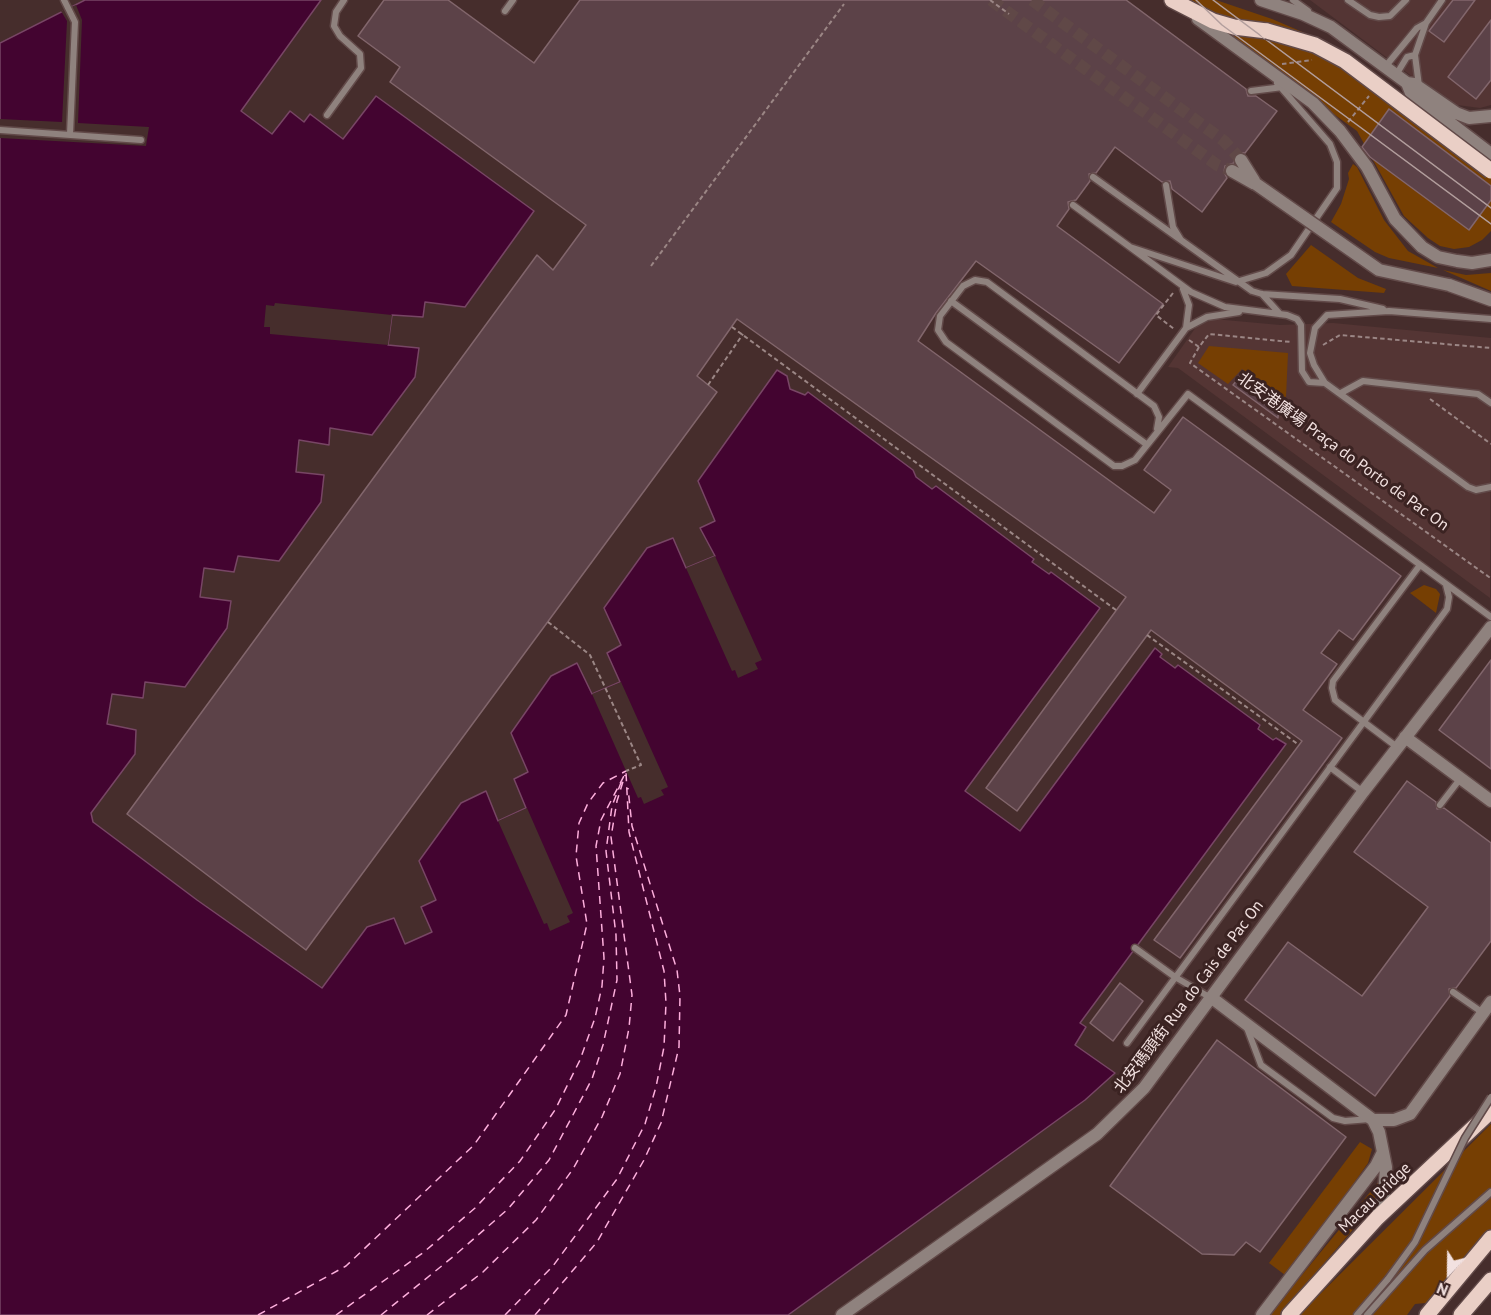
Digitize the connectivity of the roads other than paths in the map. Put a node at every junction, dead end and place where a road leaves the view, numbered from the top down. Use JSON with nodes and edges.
{"nodes":[{"id":1,"x":64,"y":0,"type":"edge"},
{"id":2,"x":344,"y":0,"type":"edge"},
{"id":3,"x":513,"y":0,"type":"edge"},
{"id":4,"x":1172,"y":0,"type":"edge"},
{"id":5,"x":1261,"y":0,"type":"edge"},
{"id":6,"x":1293,"y":0,"type":"edge"},
{"id":7,"x":1348,"y":0,"type":"edge"},
{"id":8,"x":1406,"y":0,"type":"edge"},
{"id":9,"x":1442,"y":0,"type":"edge"},
{"id":10,"x":505,"y":11,"type":"dead end"},
{"id":11,"x":1426,"y":23,"type":"junction"},
{"id":12,"x":1331,"y":27,"type":"junction"},
{"id":13,"x":1415,"y":55,"type":"junction"},
{"id":14,"x":1390,"y":71,"type":"junction"},
{"id":15,"x":1413,"y":85,"type":"junction"},
{"id":16,"x":1285,"y":87,"type":"junction"},
{"id":17,"x":1251,"y":92,"type":"dead end"},
{"id":18,"x":327,"y":115,"type":"dead end"},
{"id":19,"x":1491,"y":116,"type":"edge"},
{"id":20,"x":0,"y":130,"type":"edge"},
{"id":21,"x":70,"y":134,"type":"junction"},
{"id":22,"x":141,"y":140,"type":"dead end"},
{"id":23,"x":1491,"y":154,"type":"edge"},
{"id":24,"x":1241,"y":160,"type":"tunnel mouth"},
{"id":25,"x":1232,"y":171,"type":"tunnel mouth"},
{"id":26,"x":1491,"y":171,"type":"edge"},
{"id":27,"x":1093,"y":177,"type":"dead end"},
{"id":28,"x":1256,"y":184,"type":"junction"},
{"id":29,"x":1166,"y":185,"type":"dead end"},
{"id":30,"x":1072,"y":205,"type":"dead end"},
{"id":31,"x":1130,"y":247,"type":"junction"},
{"id":32,"x":1190,"y":249,"type":"junction"},
{"id":33,"x":1491,"y":260,"type":"edge"},
{"id":34,"x":1236,"y":282,"type":"junction"},
{"id":35,"x":1179,"y":284,"type":"junction"},
{"id":36,"x":1262,"y":294,"type":"junction"},
{"id":37,"x":1491,"y":300,"type":"edge"},
{"id":38,"x":951,"y":301,"type":"junction"},
{"id":39,"x":1246,"y":311,"type":"junction"},
{"id":40,"x":1389,"y":311,"type":"junction"},
{"id":41,"x":1280,"y":314,"type":"junction"},
{"id":42,"x":1491,"y":320,"type":"edge"},
{"id":43,"x":1186,"y":328,"type":"junction"},
{"id":44,"x":1325,"y":383,"type":"junction"},
{"id":45,"x":1341,"y":393,"type":"junction"},
{"id":46,"x":1137,"y":394,"type":"junction"},
{"id":47,"x":1491,"y":403,"type":"edge"},
{"id":48,"x":1157,"y":429,"type":"junction"},
{"id":49,"x":1146,"y":444,"type":"junction"},
{"id":50,"x":1491,"y":487,"type":"edge"},
{"id":51,"x":1420,"y":565,"type":"junction"},
{"id":52,"x":1442,"y":580,"type":"junction"},
{"id":53,"x":1491,"y":617,"type":"edge"},
{"id":54,"x":1491,"y":627,"type":"edge"},
{"id":55,"x":1363,"y":722,"type":"junction"},
{"id":56,"x":1401,"y":742,"type":"junction"},
{"id":57,"x":1330,"y":767,"type":"junction"},
{"id":58,"x":1460,"y":779,"type":"junction"},
{"id":59,"x":1363,"y":792,"type":"junction"},
{"id":60,"x":1491,"y":801,"type":"edge"},
{"id":61,"x":1440,"y":805,"type":"dead end"},
{"id":62,"x":1136,"y":948,"type":"dead end"},
{"id":63,"x":1175,"y":977,"type":"junction"},
{"id":64,"x":1453,"y":992,"type":"dead end"},
{"id":65,"x":1212,"y":998,"type":"junction"},
{"id":66,"x":1491,"y":1002,"type":"edge"},
{"id":67,"x":1483,"y":1013,"type":"junction"},
{"id":68,"x":1240,"y":1020,"type":"junction"},
{"id":69,"x":1127,"y":1042,"type":"dead end"},
{"id":70,"x":1491,"y":1097,"type":"edge"},
{"id":71,"x":1491,"y":1111,"type":"edge"},
{"id":72,"x":1373,"y":1120,"type":"junction"},
{"id":73,"x":1383,"y":1151,"type":"junction"},
{"id":74,"x":1491,"y":1192,"type":"edge"},
{"id":75,"x":1377,"y":1218,"type":"junction"},
{"id":76,"x":1491,"y":1238,"type":"edge"},
{"id":77,"x":1491,"y":1280,"type":"edge"},
{"id":78,"x":842,"y":1315,"type":"edge"},
{"id":79,"x":1262,"y":1315,"type":"edge"},
{"id":80,"x":1289,"y":1315,"type":"edge"},
{"id":81,"x":1357,"y":1315,"type":"edge"},
{"id":82,"x":1367,"y":1315,"type":"edge"},
{"id":83,"x":1427,"y":1315,"type":"edge"},
{"id":84,"x":1461,"y":1315,"type":"edge"}],
"edges":[{"from":1,"to":21,"type":"lane"},
{"from":2,"to":18,"type":"lane"},
{"from":3,"to":10,"type":"lane"},
{"from":4,"to":16,"type":"street"},
{"from":4,"to":26,"type":"main road","bridge":true},
{"from":5,"to":12,"type":"street"},
{"from":6,"to":12,"type":"lane"},
{"from":7,"to":8,"type":"lane"},
{"from":9,"to":11,"type":"lane"},
{"from":11,"to":13,"type":"lane"},
{"from":11,"to":14,"type":"lane"},
{"from":12,"to":14,"type":"street"},
{"from":13,"to":14,"type":"lane"},
{"from":13,"to":15,"type":"lane"},
{"from":14,"to":15,"type":"street"},
{"from":15,"to":19,"type":"street"},
{"from":15,"to":23,"type":"street"},
{"from":16,"to":17,"type":"lane"},
{"from":16,"to":33,"type":"street"},
{"from":16,"to":34,"type":"lane"},
{"from":20,"to":21,"type":"lane"},
{"from":21,"to":22,"type":"lane"},
{"from":24,"to":28,"type":"street"},
{"from":25,"to":28,"type":"street"},
{"from":27,"to":32,"type":"lane"},
{"from":28,"to":37,"type":"street","bridge":true},
{"from":29,"to":32,"type":"lane"},
{"from":30,"to":31,"type":"lane"},
{"from":31,"to":34,"type":"lane"},
{"from":31,"to":35,"type":"lane"},
{"from":32,"to":34,"type":"lane"},
{"from":34,"to":36,"type":"lane"},
{"from":35,"to":39,"type":"lane"},
{"from":35,"to":43,"type":"lane"},
{"from":36,"to":40,"type":"lane"},
{"from":36,"to":41,"type":"lane"},
{"from":38,"to":46,"type":"lane"},
{"from":38,"to":49,"type":"lane"},
{"from":38,"to":49,"type":"lane"},
{"from":39,"to":41,"type":"lane"},
{"from":39,"to":43,"type":"lane"},
{"from":40,"to":42,"type":"lane"},
{"from":40,"to":44,"type":"lane"},
{"from":41,"to":44,"type":"lane"},
{"from":43,"to":46,"type":"lane"},
{"from":44,"to":45,"type":"lane"},
{"from":45,"to":47,"type":"lane"},
{"from":45,"to":50,"type":"lane"},
{"from":46,"to":48,"type":"lane"},
{"from":48,"to":49,"type":"lane"},
{"from":48,"to":51,"type":"lane"},
{"from":51,"to":52,"type":"lane"},
{"from":51,"to":55,"type":"lane"},
{"from":52,"to":53,"type":"lane"},
{"from":52,"to":55,"type":"lane"},
{"from":54,"to":56,"type":"street","name":"北安碼頭街 Rua do Cais de Pac On"},
{"from":55,"to":56,"type":"lane"},
{"from":55,"to":57,"type":"lane"},
{"from":56,"to":58,"type":"street"},
{"from":56,"to":59,"type":"street","name":"北安碼頭街 Rua do Cais de Pac On"},
{"from":57,"to":59,"type":"lane"},
{"from":57,"to":63,"type":"lane"},
{"from":58,"to":60,"type":"street"},
{"from":58,"to":61,"type":"lane"},
{"from":59,"to":65,"type":"street","name":"北安碼頭街 Rua do Cais de Pac On"},
{"from":62,"to":63,"type":"lane"},
{"from":63,"to":65,"type":"lane"},
{"from":63,"to":69,"type":"lane"},
{"from":64,"to":67,"type":"lane"},
{"from":65,"to":68,"type":"street"},
{"from":65,"to":78,"type":"street","name":"北安碼頭街 Rua do Cais de Pac On"},
{"from":66,"to":67,"type":"street"},
{"from":67,"to":72,"type":"street"},
{"from":68,"to":72,"type":"street"},
{"from":68,"to":72,"type":"lane"},
{"from":70,"to":81,"type":"lane","bridge":true},
{"from":71,"to":75,"type":"main road","name":"Macau Bridge"},
{"from":72,"to":73,"type":"street"},
{"from":73,"to":75,"type":"street"},
{"from":73,"to":79,"type":"street"},
{"from":74,"to":82,"type":"lane"},
{"from":75,"to":80,"type":"main road","name":"Macau Bridge"},
{"from":76,"to":83,"type":"main road"},
{"from":77,"to":84,"type":"main road"}]}
